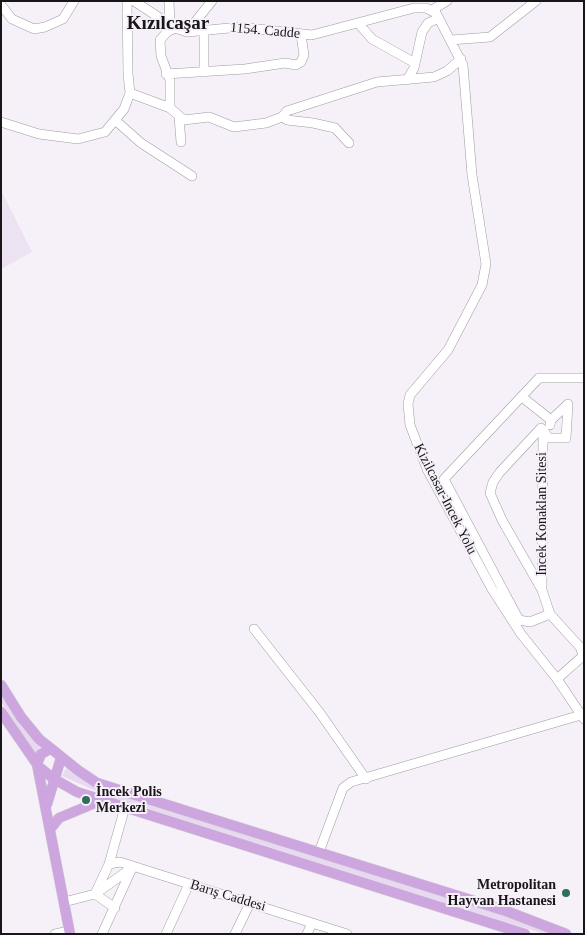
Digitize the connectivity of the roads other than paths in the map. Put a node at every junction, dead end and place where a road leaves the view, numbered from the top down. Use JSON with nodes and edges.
{"nodes":[{"id":1,"x":74,"y":1,"type":"edge"},
{"id":2,"x":127,"y":1,"type":"edge"},
{"id":3,"x":134,"y":1,"type":"edge"},
{"id":4,"x":169,"y":1,"type":"edge"},
{"id":5,"x":212,"y":1,"type":"edge"},
{"id":6,"x":447,"y":1,"type":"edge"},
{"id":7,"x":536,"y":1,"type":"edge"},
{"id":8,"x":2,"y":8,"type":"edge"},
{"id":9,"x":432,"y":10,"type":"junction"},
{"id":10,"x":439,"y":18,"type":"junction"},
{"id":11,"x":358,"y":23,"type":"junction"},
{"id":12,"x":172,"y":27,"type":"junction"},
{"id":13,"x":204,"y":29,"type":"junction"},
{"id":14,"x":187,"y":32,"type":"junction"},
{"id":15,"x":300,"y":35,"type":"junction"},
{"id":16,"x":451,"y":40,"type":"junction"},
{"id":17,"x":461,"y":59,"type":"junction"},
{"id":18,"x":415,"y":63,"type":"junction"},
{"id":19,"x":204,"y":72,"type":"junction"},
{"id":20,"x":166,"y":74,"type":"junction"},
{"id":21,"x":407,"y":80,"type":"junction"},
{"id":22,"x":130,"y":94,"type":"junction"},
{"id":23,"x":170,"y":108,"type":"junction"},
{"id":24,"x":179,"y":117,"type":"junction"},
{"id":25,"x":282,"y":117,"type":"junction"},
{"id":26,"x":115,"y":120,"type":"junction"},
{"id":27,"x":1,"y":122,"type":"edge"},
{"id":28,"x":180,"y":142,"type":"dead end"},
{"id":29,"x":350,"y":142,"type":"dead end"},
{"id":30,"x":192,"y":176,"type":"dead end"},
{"id":31,"x":584,"y":378,"type":"edge"},
{"id":32,"x":522,"y":397,"type":"junction"},
{"id":33,"x":550,"y":420,"type":"junction"},
{"id":34,"x":544,"y":434,"type":"junction"},
{"id":35,"x":542,"y":590,"type":"junction"},
{"id":36,"x":550,"y":614,"type":"junction"},
{"id":37,"x":254,"y":629,"type":"dead end"},
{"id":38,"x":583,"y":655,"type":"edge"},
{"id":39,"x":557,"y":678,"type":"junction"},
{"id":40,"x":1,"y":685,"type":"edge"},
{"id":41,"x":1,"y":712,"type":"edge"},
{"id":42,"x":582,"y":717,"type":"edge"},
{"id":43,"x":50,"y":749,"type":"junction"},
{"id":44,"x":61,"y":758,"type":"junction"},
{"id":45,"x":36,"y":764,"type":"junction"},
{"id":46,"x":54,"y":779,"type":"junction"},
{"id":47,"x":366,"y":779,"type":"junction"},
{"id":48,"x":102,"y":800,"type":"junction"},
{"id":49,"x":46,"y":805,"type":"junction"},
{"id":50,"x":125,"y":807,"type":"junction"},
{"id":51,"x":50,"y":828,"type":"junction"},
{"id":52,"x":319,"y":852,"type":"junction"},
{"id":53,"x":109,"y":864,"type":"junction"},
{"id":54,"x":133,"y":866,"type":"junction"},
{"id":55,"x":189,"y":884,"type":"junction"},
{"id":56,"x":95,"y":894,"type":"junction"},
{"id":57,"x":64,"y":902,"type":"junction"},
{"id":58,"x":250,"y":903,"type":"junction"},
{"id":59,"x":115,"y":908,"type":"junction"},
{"id":60,"x":312,"y":923,"type":"junction"},
{"id":61,"x":69,"y":932,"type":"edge"},
{"id":62,"x":523,"y":933,"type":"edge"},
{"id":63,"x":55,"y":934,"type":"edge"},
{"id":64,"x":102,"y":934,"type":"edge"},
{"id":65,"x":166,"y":934,"type":"edge"},
{"id":66,"x":235,"y":934,"type":"edge"},
{"id":67,"x":307,"y":934,"type":"edge"},
{"id":68,"x":347,"y":934,"type":"edge"},
{"id":69,"x":566,"y":934,"type":"edge"}],
"edges":[{"from":1,"to":8,"type":"street"},
{"from":2,"to":22,"type":"street"},
{"from":3,"to":12,"type":"street","name":"1154. Cadde"},
{"from":4,"to":12,"type":"street"},
{"from":5,"to":14,"type":"street"},
{"from":6,"to":9,"type":"street"},
{"from":7,"to":16,"type":"street"},
{"from":9,"to":10,"type":"street","name":"Kizilcasar-Incek Yolu"},
{"from":9,"to":11,"type":"street","name":"1154. Cadde"},
{"from":10,"to":16,"type":"street","name":"Kizilcasar-Incek Yolu"},
{"from":10,"to":18,"type":"street"},
{"from":11,"to":15,"type":"street","name":"1154. Cadde"},
{"from":11,"to":18,"type":"street"},
{"from":12,"to":14,"type":"street","name":"1154. Cadde"},
{"from":12,"to":20,"type":"street"},
{"from":13,"to":14,"type":"street","name":"1154. Cadde"},
{"from":13,"to":15,"type":"street","name":"1154. Cadde"},
{"from":13,"to":19,"type":"street"},
{"from":15,"to":19,"type":"street"},
{"from":16,"to":17,"type":"street","name":"Kizilcasar-Incek Yolu"},
{"from":17,"to":21,"type":"street"},
{"from":17,"to":39,"type":"street","name":"Kizilcasar-Incek Yolu"},
{"from":18,"to":21,"type":"street"},
{"from":19,"to":20,"type":"street"},
{"from":20,"to":23,"type":"street"},
{"from":21,"to":25,"type":"street"},
{"from":22,"to":23,"type":"street"},
{"from":22,"to":26,"type":"street"},
{"from":23,"to":24,"type":"street"},
{"from":24,"to":25,"type":"street"},
{"from":24,"to":28,"type":"street"},
{"from":25,"to":29,"type":"street"},
{"from":26,"to":27,"type":"street"},
{"from":26,"to":30,"type":"street"},
{"from":31,"to":32,"type":"street"},
{"from":32,"to":33,"type":"street"},
{"from":32,"to":36,"type":"street"},
{"from":33,"to":34,"type":"street"},
{"from":33,"to":34,"type":"street"},
{"from":34,"to":35,"type":"street","name":"Incek Konaklan Sitesi"},
{"from":34,"to":35,"type":"street"},
{"from":35,"to":36,"type":"street"},
{"from":36,"to":38,"type":"street"},
{"from":37,"to":47,"type":"street"},
{"from":38,"to":39,"type":"street"},
{"from":39,"to":42,"type":"street","name":"Kizilcasar-Incek Yolu"},
{"from":40,"to":43,"type":"main road"},
{"from":41,"to":45,"type":"main road"},
{"from":42,"to":47,"type":"street"},
{"from":43,"to":44,"type":"main road"},
{"from":43,"to":45,"type":"main road"},
{"from":44,"to":46,"type":"main road"},
{"from":44,"to":52,"type":"main road"},
{"from":45,"to":46,"type":"main road"},
{"from":45,"to":49,"type":"main road"},
{"from":46,"to":48,"type":"main road"},
{"from":46,"to":49,"type":"main road"},
{"from":47,"to":52,"type":"street"},
{"from":48,"to":50,"type":"main road"},
{"from":48,"to":51,"type":"main road"},
{"from":49,"to":51,"type":"main road"},
{"from":50,"to":53,"type":"street"},
{"from":50,"to":62,"type":"main road"},
{"from":51,"to":57,"type":"main road"},
{"from":52,"to":69,"type":"main road"},
{"from":53,"to":54,"type":"street","name":"Barış Caddesi"},
{"from":53,"to":56,"type":"street"},
{"from":54,"to":55,"type":"street","name":"Barış Caddesi"},
{"from":54,"to":56,"type":"street"},
{"from":54,"to":59,"type":"street"},
{"from":55,"to":58,"type":"street","name":"Barış Caddesi"},
{"from":55,"to":65,"type":"street"},
{"from":56,"to":57,"type":"street"},
{"from":56,"to":59,"type":"street"},
{"from":57,"to":61,"type":"main road"},
{"from":58,"to":60,"type":"street","name":"Barış Caddesi"},
{"from":58,"to":66,"type":"street"},
{"from":59,"to":64,"type":"street"},
{"from":60,"to":67,"type":"street"},
{"from":60,"to":68,"type":"street","name":"Barış Caddesi"},
{"from":61,"to":63,"type":"street"}]}
